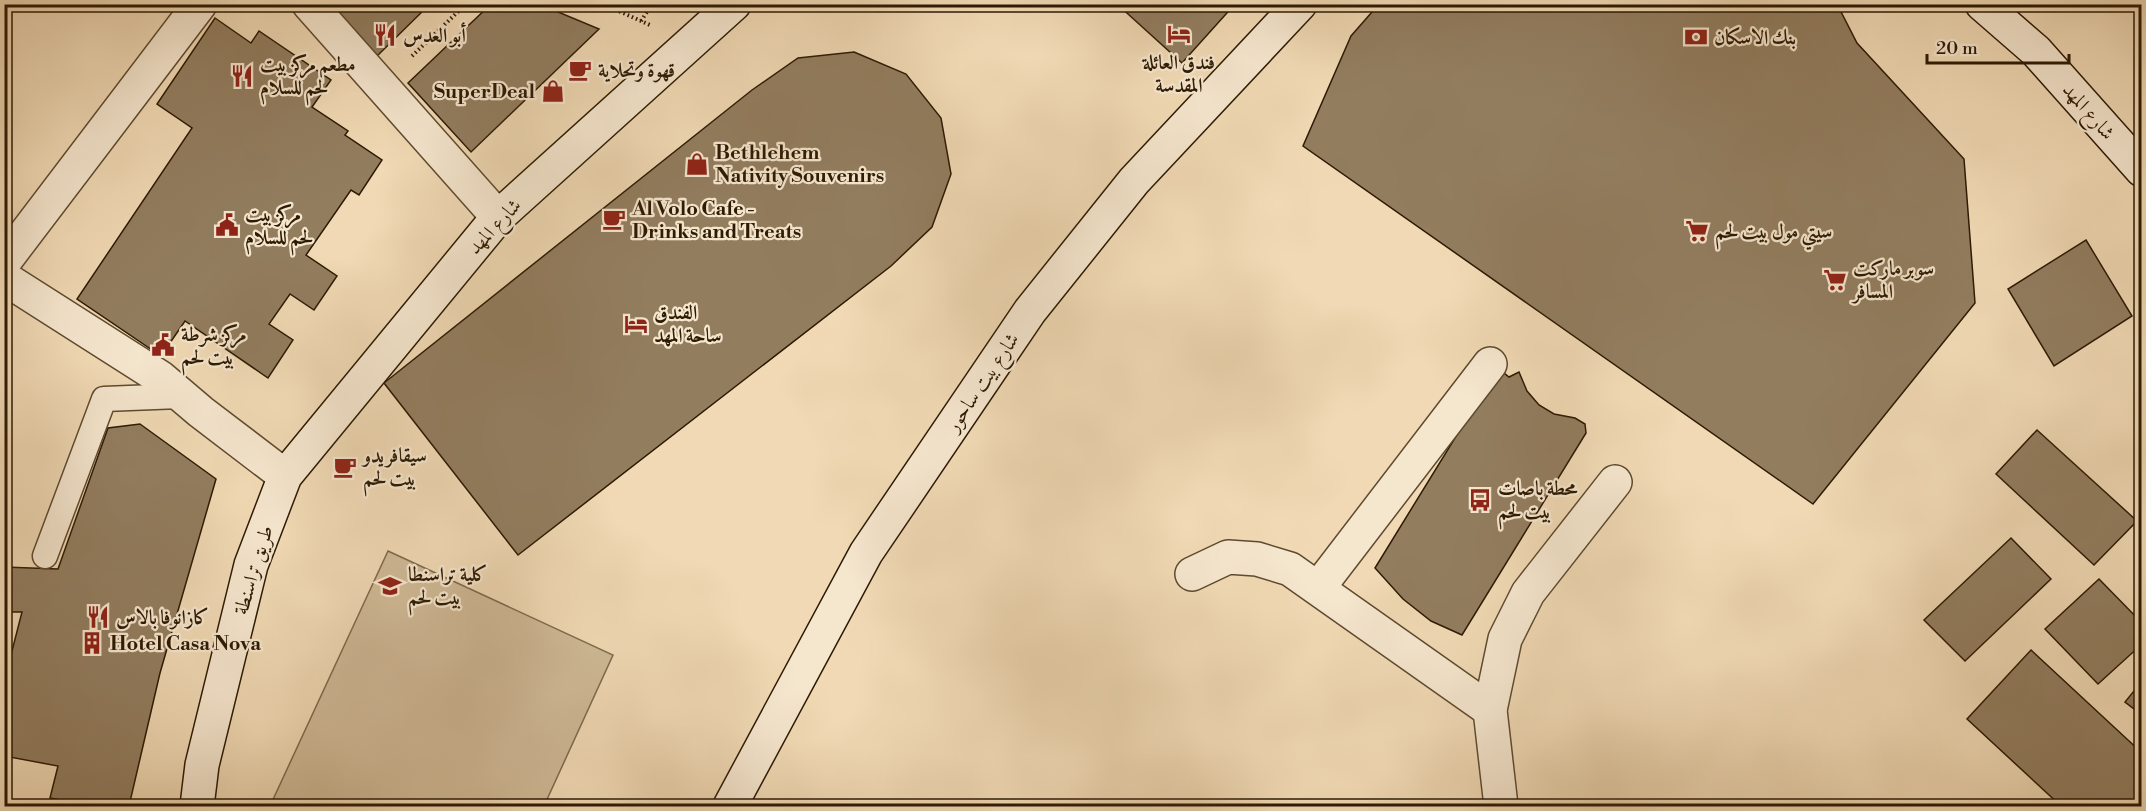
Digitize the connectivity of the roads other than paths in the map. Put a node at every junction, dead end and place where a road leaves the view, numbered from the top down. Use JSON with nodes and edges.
{"nodes":[{"id":1,"x":200,"y":4,"type":"edge"},
{"id":2,"x":309,"y":4,"type":"edge"},
{"id":3,"x":734,"y":4,"type":"edge"},
{"id":4,"x":1300,"y":4,"type":"edge"},
{"id":5,"x":1982,"y":4,"type":"edge"},
{"id":6,"x":2142,"y":170,"type":"edge"},
{"id":7,"x":498,"y":217,"type":"junction"},
{"id":8,"x":4,"y":262,"type":"edge"},
{"id":9,"x":4,"y":278,"type":"edge"},
{"id":10,"x":1490,"y":364,"type":"dead end"},
{"id":11,"x":180,"y":396,"type":"junction"},
{"id":12,"x":285,"y":476,"type":"junction"},
{"id":13,"x":1615,"y":482,"type":"dead end"},
{"id":14,"x":45,"y":556,"type":"dead end"},
{"id":15,"x":1192,"y":574,"type":"dead end"},
{"id":16,"x":1319,"y":587,"type":"junction"},
{"id":17,"x":1490,"y":710,"type":"junction"},
{"id":18,"x":197,"y":807,"type":"edge"},
{"id":19,"x":730,"y":807,"type":"edge"},
{"id":20,"x":1501,"y":807,"type":"edge"}],
"edges":[{"from":1,"to":8,"type":"street"},
{"from":2,"to":7,"type":"street"},
{"from":3,"to":7,"type":"street","name":"شارع المهد"},
{"from":4,"to":19,"type":"street","name":"شارع بيت ساحور"},
{"from":5,"to":6,"type":"street","name":"شارع المهد"},
{"from":7,"to":12,"type":"street","name":"شارع المهد"},
{"from":9,"to":11,"type":"street"},
{"from":10,"to":16,"type":"street"},
{"from":11,"to":12,"type":"street"},
{"from":11,"to":14,"type":"lane"},
{"from":12,"to":18,"type":"street","name":"طريق تراسنطة"},
{"from":13,"to":17,"type":"street"},
{"from":15,"to":16,"type":"street"},
{"from":16,"to":17,"type":"street"},
{"from":17,"to":20,"type":"street"}]}
